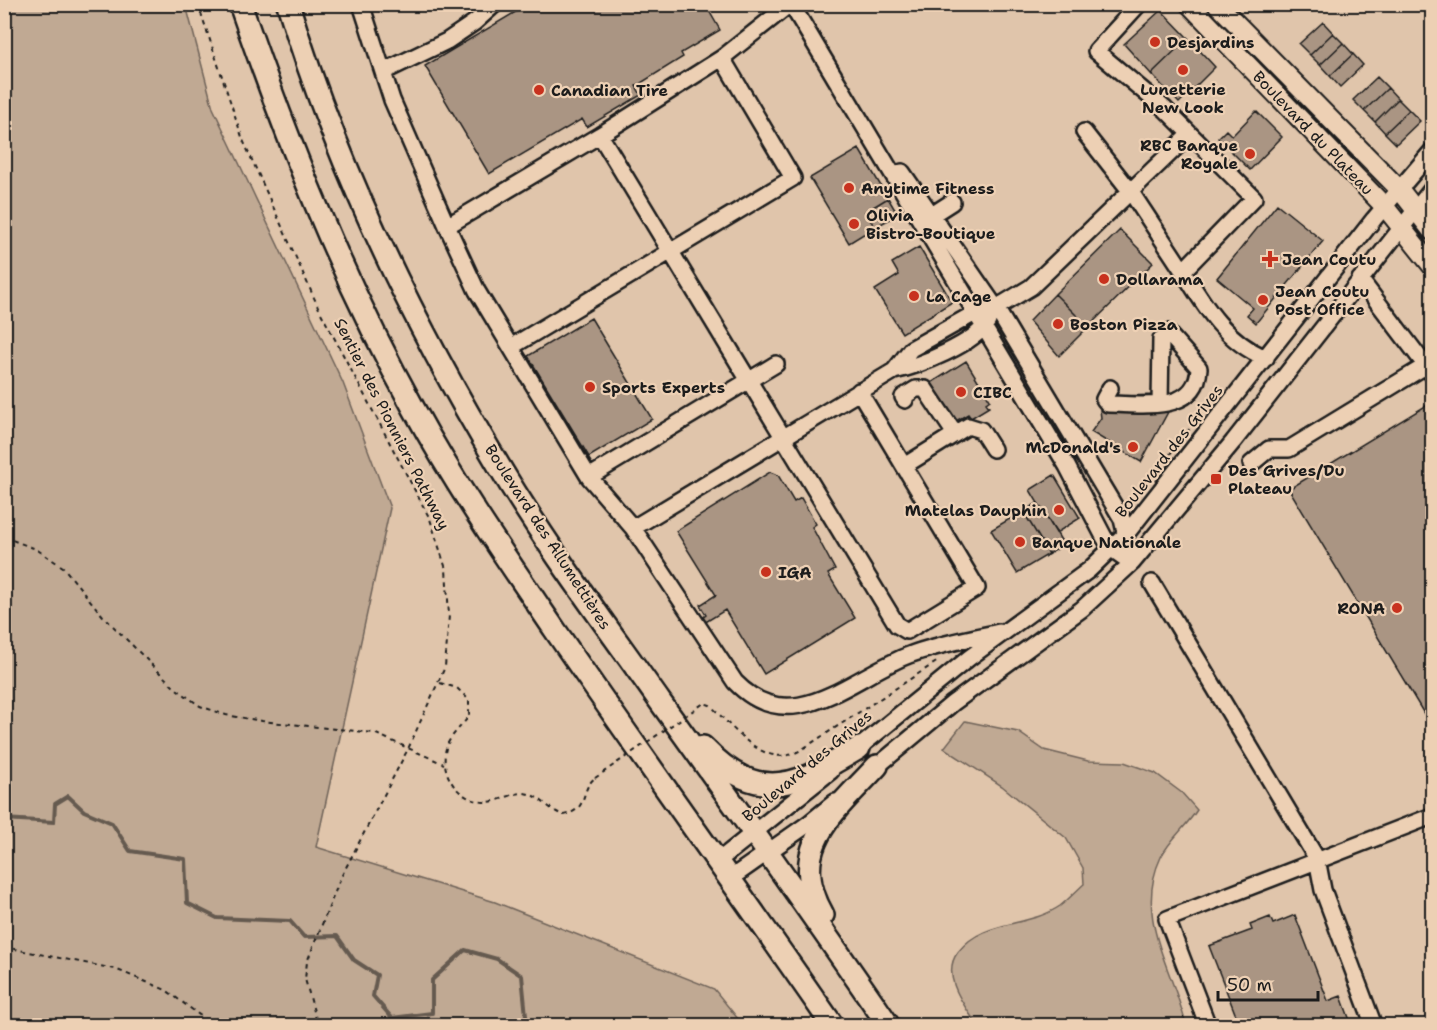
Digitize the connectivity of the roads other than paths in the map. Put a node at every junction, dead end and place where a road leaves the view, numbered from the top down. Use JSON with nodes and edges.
{"nodes":[{"id":1,"x":240,"y":4,"type":"edge"},
{"id":2,"x":288,"y":4,"type":"edge"},
{"id":3,"x":361,"y":4,"type":"edge"},
{"id":4,"x":495,"y":4,"type":"edge"},
{"id":5,"x":791,"y":4,"type":"edge"},
{"id":6,"x":1138,"y":4,"type":"edge"},
{"id":7,"x":1189,"y":4,"type":"edge"},
{"id":8,"x":1217,"y":4,"type":"edge"},
{"id":9,"x":722,"y":58,"type":"junction"},
{"id":10,"x":383,"y":72,"type":"junction"},
{"id":11,"x":1084,"y":132,"type":"dead end"},
{"id":12,"x":1190,"y":134,"type":"junction"},
{"id":13,"x":600,"y":135,"type":"junction"},
{"id":14,"x":1432,"y":151,"type":"edge"},
{"id":15,"x":1432,"y":189,"type":"edge"},
{"id":16,"x":1400,"y":190,"type":"junction"},
{"id":17,"x":1131,"y":192,"type":"junction"},
{"id":18,"x":952,"y":201,"type":"dead end"},
{"id":19,"x":1385,"y":207,"type":"junction"},
{"id":20,"x":1416,"y":208,"type":"junction"},
{"id":21,"x":927,"y":218,"type":"junction"},
{"id":22,"x":447,"y":226,"type":"junction"},
{"id":23,"x":1401,"y":226,"type":"junction"},
{"id":24,"x":1432,"y":231,"type":"edge"},
{"id":25,"x":669,"y":252,"type":"junction"},
{"id":26,"x":1432,"y":266,"type":"edge"},
{"id":27,"x":1184,"y":271,"type":"junction"},
{"id":28,"x":1360,"y":279,"type":"junction"},
{"id":29,"x":996,"y":308,"type":"junction"},
{"id":30,"x":975,"y":313,"type":"junction"},
{"id":31,"x":984,"y":328,"type":"junction"},
{"id":32,"x":511,"y":347,"type":"junction"},
{"id":33,"x":1266,"y":358,"type":"junction"},
{"id":34,"x":776,"y":364,"type":"dead end"},
{"id":35,"x":1430,"y":370,"type":"edge"},
{"id":36,"x":894,"y":371,"type":"junction"},
{"id":37,"x":747,"y":382,"type":"junction"},
{"id":38,"x":1110,"y":388,"type":"dead end"},
{"id":39,"x":859,"y":391,"type":"junction"},
{"id":40,"x":905,"y":400,"type":"dead end"},
{"id":41,"x":1160,"y":404,"type":"junction"},
{"id":42,"x":956,"y":434,"type":"junction"},
{"id":43,"x":782,"y":439,"type":"junction"},
{"id":44,"x":993,"y":448,"type":"dead end"},
{"id":45,"x":1251,"y":464,"type":"dead end"},
{"id":46,"x":904,"y":466,"type":"junction"},
{"id":47,"x":589,"y":477,"type":"junction"},
{"id":48,"x":633,"y":528,"type":"junction"},
{"id":49,"x":1127,"y":533,"type":"junction"},
{"id":50,"x":1112,"y":549,"type":"junction"},
{"id":51,"x":1132,"y":563,"type":"junction"},
{"id":52,"x":1152,"y":583,"type":"dead end"},
{"id":53,"x":1005,"y":631,"type":"junction"},
{"id":54,"x":663,"y":705,"type":"junction"},
{"id":55,"x":859,"y":748,"type":"junction"},
{"id":56,"x":877,"y":766,"type":"junction"},
{"id":57,"x":1432,"y":816,"type":"edge"},
{"id":58,"x":753,"y":835,"type":"junction"},
{"id":59,"x":766,"y":854,"type":"junction"},
{"id":60,"x":1317,"y":860,"type":"junction"},
{"id":61,"x":718,"y":861,"type":"junction"},
{"id":62,"x":731,"y":878,"type":"junction"},
{"id":63,"x":870,"y":999,"type":"junction"},
{"id":64,"x":833,"y":1026,"type":"edge"},
{"id":65,"x":889,"y":1026,"type":"edge"},
{"id":66,"x":1208,"y":1026,"type":"edge"},
{"id":67,"x":1374,"y":1026,"type":"edge"}],
"edges":[{"from":1,"to":61,"type":"highway"},
{"from":2,"to":54,"type":"highway","name":"Boulevard des Allumettières"},
{"from":3,"to":10,"type":"street"},
{"from":4,"to":10,"type":"street"},
{"from":5,"to":9,"type":"street"},
{"from":5,"to":21,"type":"street"},
{"from":6,"to":12,"type":"street"},
{"from":7,"to":19,"type":"main road","name":"Boulevard du Plateau"},
{"from":8,"to":16,"type":"main road","name":"Boulevard du Plateau"},
{"from":9,"to":13,"type":"street"},
{"from":9,"to":25,"type":"street"},
{"from":10,"to":22,"type":"street"},
{"from":11,"to":17,"type":"street"},
{"from":12,"to":17,"type":"street"},
{"from":12,"to":27,"type":"street"},
{"from":13,"to":22,"type":"street"},
{"from":13,"to":25,"type":"street"},
{"from":14,"to":16,"type":"street","name":"Boulevard des Grives"},
{"from":15,"to":20,"type":"street"},
{"from":16,"to":19,"type":"street","name":"Boulevard des Grives"},
{"from":16,"to":20,"type":"main road","name":"Boulevard du Plateau"},
{"from":17,"to":27,"type":"street"},
{"from":17,"to":29,"type":"street"},
{"from":18,"to":21,"type":"street"},
{"from":19,"to":23,"type":"main road","name":"Boulevard du Plateau"},
{"from":19,"to":33,"type":"street","name":"Boulevard des Grives"},
{"from":20,"to":23,"type":"street"},
{"from":20,"to":24,"type":"main road","name":"Boulevard du Plateau"},
{"from":21,"to":29,"type":"street"},
{"from":21,"to":30,"type":"street"},
{"from":22,"to":32,"type":"street"},
{"from":23,"to":26,"type":"main road","name":"Boulevard du Plateau"},
{"from":23,"to":28,"type":"street"},
{"from":25,"to":32,"type":"street"},
{"from":25,"to":37,"type":"street"},
{"from":27,"to":33,"type":"street"},
{"from":28,"to":35,"type":"street"},
{"from":28,"to":51,"type":"street"},
{"from":29,"to":30,"type":"street"},
{"from":29,"to":31,"type":"street"},
{"from":29,"to":49,"type":"street"},
{"from":30,"to":31,"type":"street"},
{"from":30,"to":36,"type":"street"},
{"from":31,"to":36,"type":"street"},
{"from":31,"to":50,"type":"street"},
{"from":32,"to":47,"type":"street"},
{"from":33,"to":49,"type":"street","name":"Boulevard des Grives"},
{"from":34,"to":37,"type":"street"},
{"from":35,"to":45,"type":"street"},
{"from":36,"to":39,"type":"street"},
{"from":37,"to":43,"type":"street"},
{"from":37,"to":47,"type":"street"},
{"from":38,"to":41,"type":"street"},
{"from":39,"to":43,"type":"street"},
{"from":39,"to":46,"type":"street"},
{"from":40,"to":42,"type":"street"},
{"from":41,"to":41,"type":"street"},
{"from":42,"to":44,"type":"street"},
{"from":42,"to":46,"type":"street"},
{"from":43,"to":46,"type":"street"},
{"from":43,"to":48,"type":"street"},
{"from":47,"to":48,"type":"street"},
{"from":48,"to":53,"type":"street"},
{"from":49,"to":50,"type":"street","name":"Boulevard des Grives"},
{"from":49,"to":51,"type":"street"},
{"from":50,"to":51,"type":"street"},
{"from":50,"to":53,"type":"street","name":"Boulevard des Grives"},
{"from":51,"to":56,"type":"street"},
{"from":52,"to":60,"type":"street"},
{"from":53,"to":55,"type":"street","name":"Boulevard des Grives"},
{"from":54,"to":55,"type":"highway"},
{"from":54,"to":58,"type":"highway","name":"Boulevard des Allumettières"},
{"from":55,"to":58,"type":"street","name":"Boulevard des Grives"},
{"from":56,"to":59,"type":"street"},
{"from":56,"to":63,"type":"highway"},
{"from":57,"to":60,"type":"street"},
{"from":58,"to":59,"type":"highway","name":"Boulevard des Allumettières"},
{"from":58,"to":61,"type":"street","name":"Boulevard des Grives"},
{"from":59,"to":62,"type":"street"},
{"from":59,"to":63,"type":"highway","name":"Boulevard des Allumettières"},
{"from":60,"to":66,"type":"street"},
{"from":60,"to":67,"type":"street"},
{"from":61,"to":62,"type":"highway"},
{"from":62,"to":64,"type":"highway"},
{"from":63,"to":65,"type":"highway","name":"Boulevard des Allumettières"}]}
